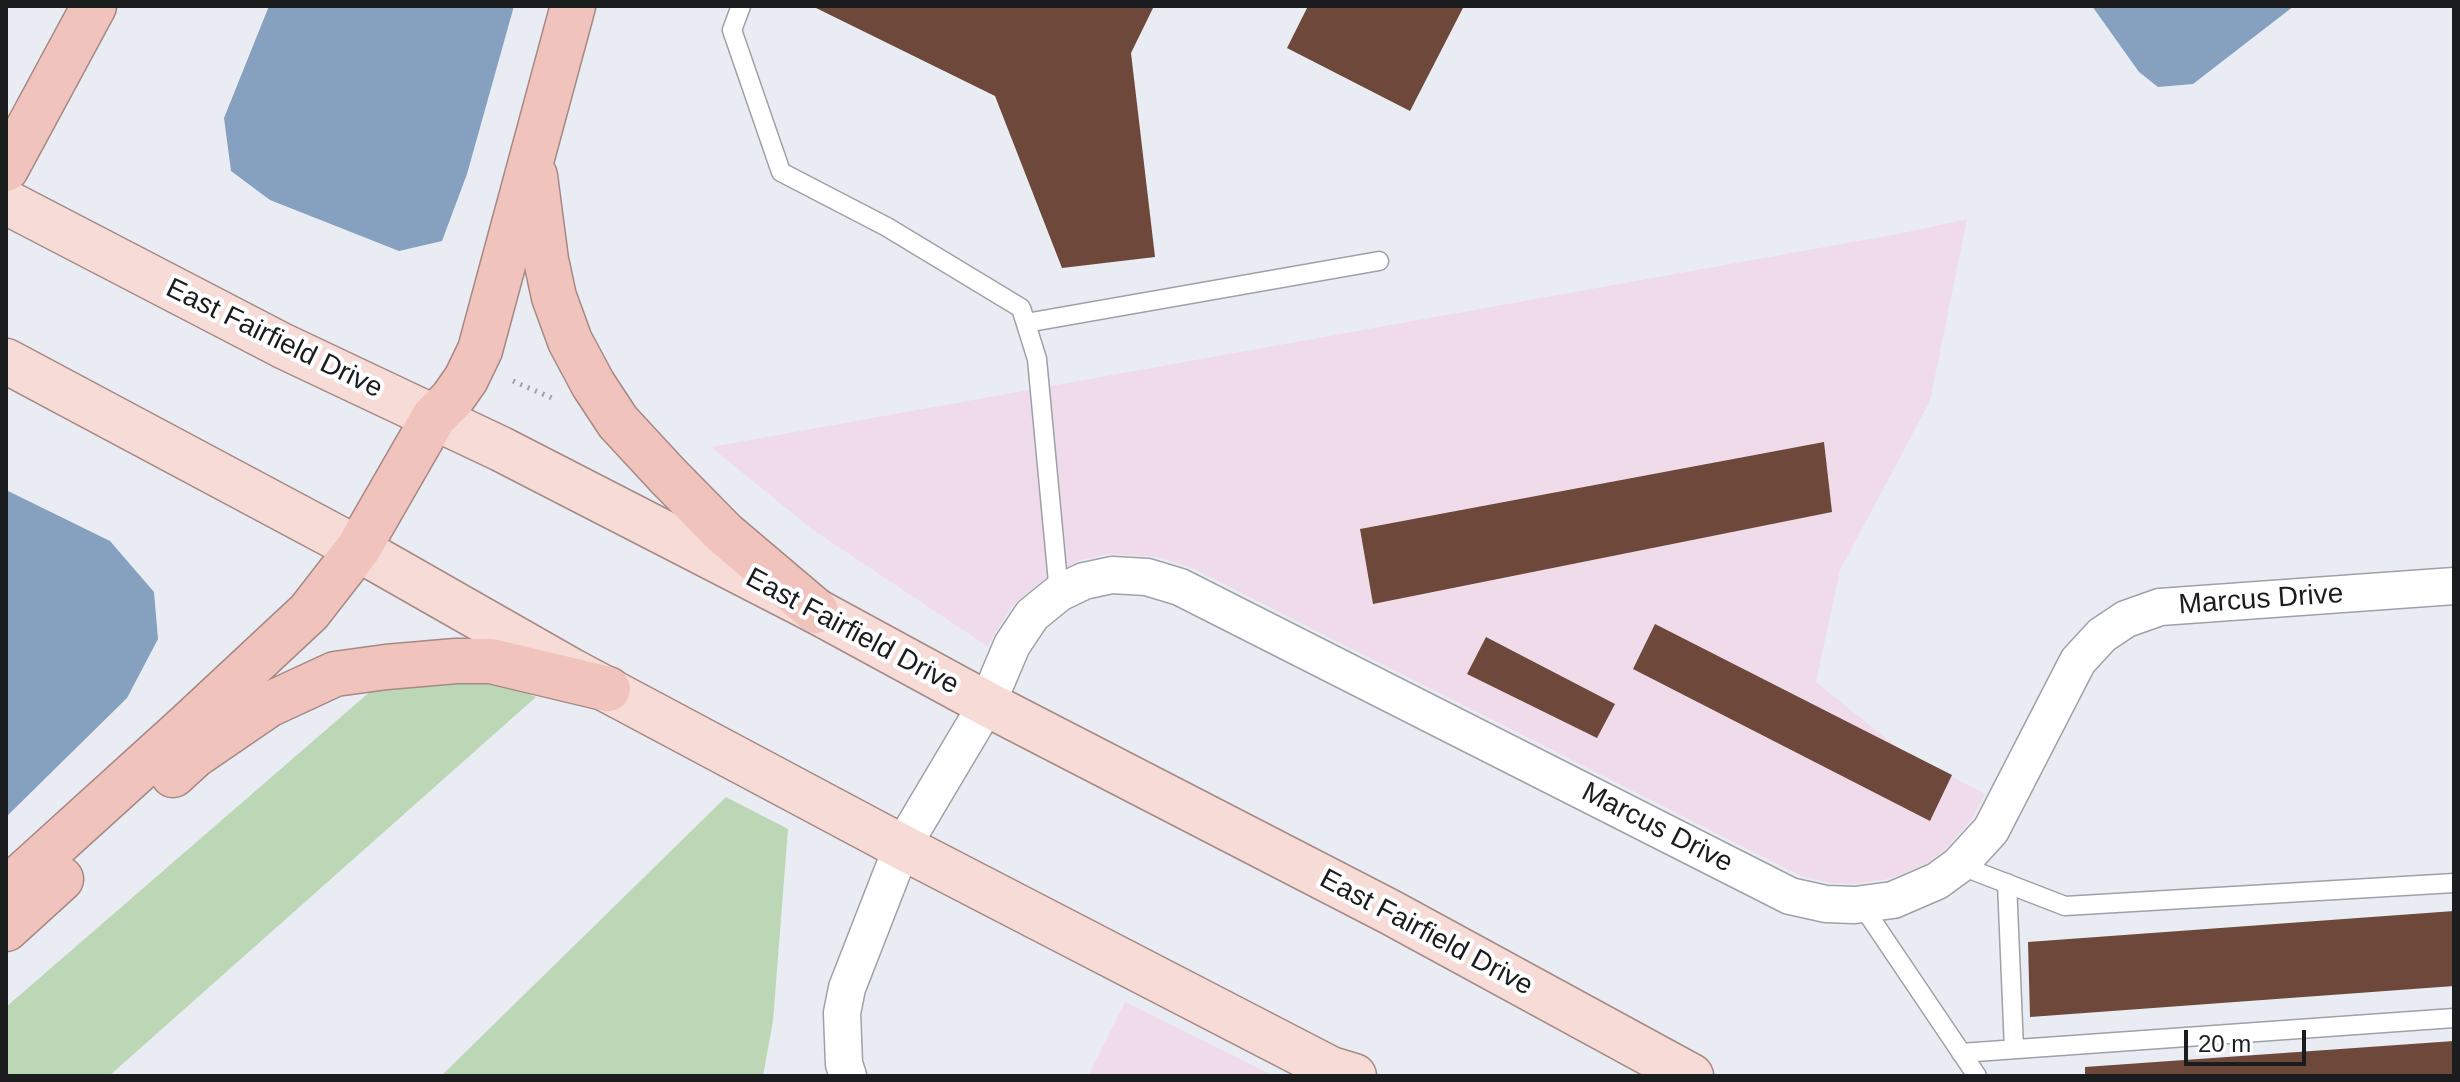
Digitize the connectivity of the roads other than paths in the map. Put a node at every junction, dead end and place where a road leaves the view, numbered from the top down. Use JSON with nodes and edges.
{"nodes":[{"id":1,"x":94,"y":6,"type":"edge"},
{"id":2,"x":573,"y":6,"type":"edge"},
{"id":3,"x":741,"y":6,"type":"edge"},
{"id":4,"x":532,"y":155,"type":"junction"},
{"id":5,"x":6,"y":169,"type":"edge"},
{"id":6,"x":6,"y":202,"type":"edge"},
{"id":7,"x":1379,"y":261,"type":"dead end"},
{"id":8,"x":1026,"y":323,"type":"junction"},
{"id":9,"x":6,"y":361,"type":"edge"},
{"id":10,"x":434,"y":417,"type":"junction"},
{"id":11,"x":358,"y":549,"type":"junction"},
{"id":12,"x":2454,"y":586,"type":"edge"},
{"id":13,"x":1059,"y":593,"type":"junction"},
{"id":14,"x":816,"y":611,"type":"junction"},
{"id":15,"x":608,"y":689,"type":"junction"},
{"id":16,"x":987,"y":704,"type":"junction"},
{"id":17,"x":902,"y":847,"type":"junction"},
{"id":18,"x":1959,"y":865,"type":"junction"},
{"id":19,"x":2007,"y":883,"type":"junction"},
{"id":20,"x":2454,"y":883,"type":"edge"},
{"id":21,"x":6,"y":890,"type":"edge"},
{"id":22,"x":1861,"y":904,"type":"junction"},
{"id":23,"x":6,"y":929,"type":"edge"},
{"id":24,"x":2454,"y":1018,"type":"edge"},
{"id":25,"x":2014,"y":1049,"type":"junction"},
{"id":26,"x":1961,"y":1053,"type":"junction"},
{"id":27,"x":848,"y":1076,"type":"edge"},
{"id":28,"x":1354,"y":1076,"type":"edge"},
{"id":29,"x":1691,"y":1076,"type":"edge"},
{"id":30,"x":1977,"y":1076,"type":"edge"}],
"edges":[{"from":1,"to":5,"type":"highway"},
{"from":2,"to":4,"type":"highway"},
{"from":3,"to":8,"type":"lane"},
{"from":4,"to":10,"type":"highway"},
{"from":4,"to":14,"type":"highway"},
{"from":6,"to":10,"type":"main road","name":"East Fairfield Drive"},
{"from":7,"to":8,"type":"lane"},
{"from":8,"to":13,"type":"lane"},
{"from":9,"to":11,"type":"main road"},
{"from":10,"to":11,"type":"highway"},
{"from":10,"to":14,"type":"main road","name":"East Fairfield Drive"},
{"from":11,"to":15,"type":"main road"},
{"from":11,"to":21,"type":"highway"},
{"from":12,"to":18,"type":"street","name":"Marcus Drive"},
{"from":13,"to":16,"type":"street","name":"Marcus Drive"},
{"from":13,"to":22,"type":"street","name":"Marcus Drive"},
{"from":14,"to":16,"type":"main road","name":"East Fairfield Drive"},
{"from":15,"to":17,"type":"main road"},
{"from":15,"to":23,"type":"highway"},
{"from":16,"to":17,"type":"street","name":"Marcus Drive"},
{"from":16,"to":29,"type":"main road","name":"East Fairfield Drive"},
{"from":17,"to":27,"type":"street"},
{"from":17,"to":28,"type":"main road"},
{"from":18,"to":19,"type":"lane"},
{"from":18,"to":22,"type":"street","name":"Marcus Drive"},
{"from":19,"to":20,"type":"lane"},
{"from":19,"to":25,"type":"lane"},
{"from":22,"to":26,"type":"lane"},
{"from":24,"to":25,"type":"lane"},
{"from":25,"to":26,"type":"lane"},
{"from":26,"to":30,"type":"lane"}]}
